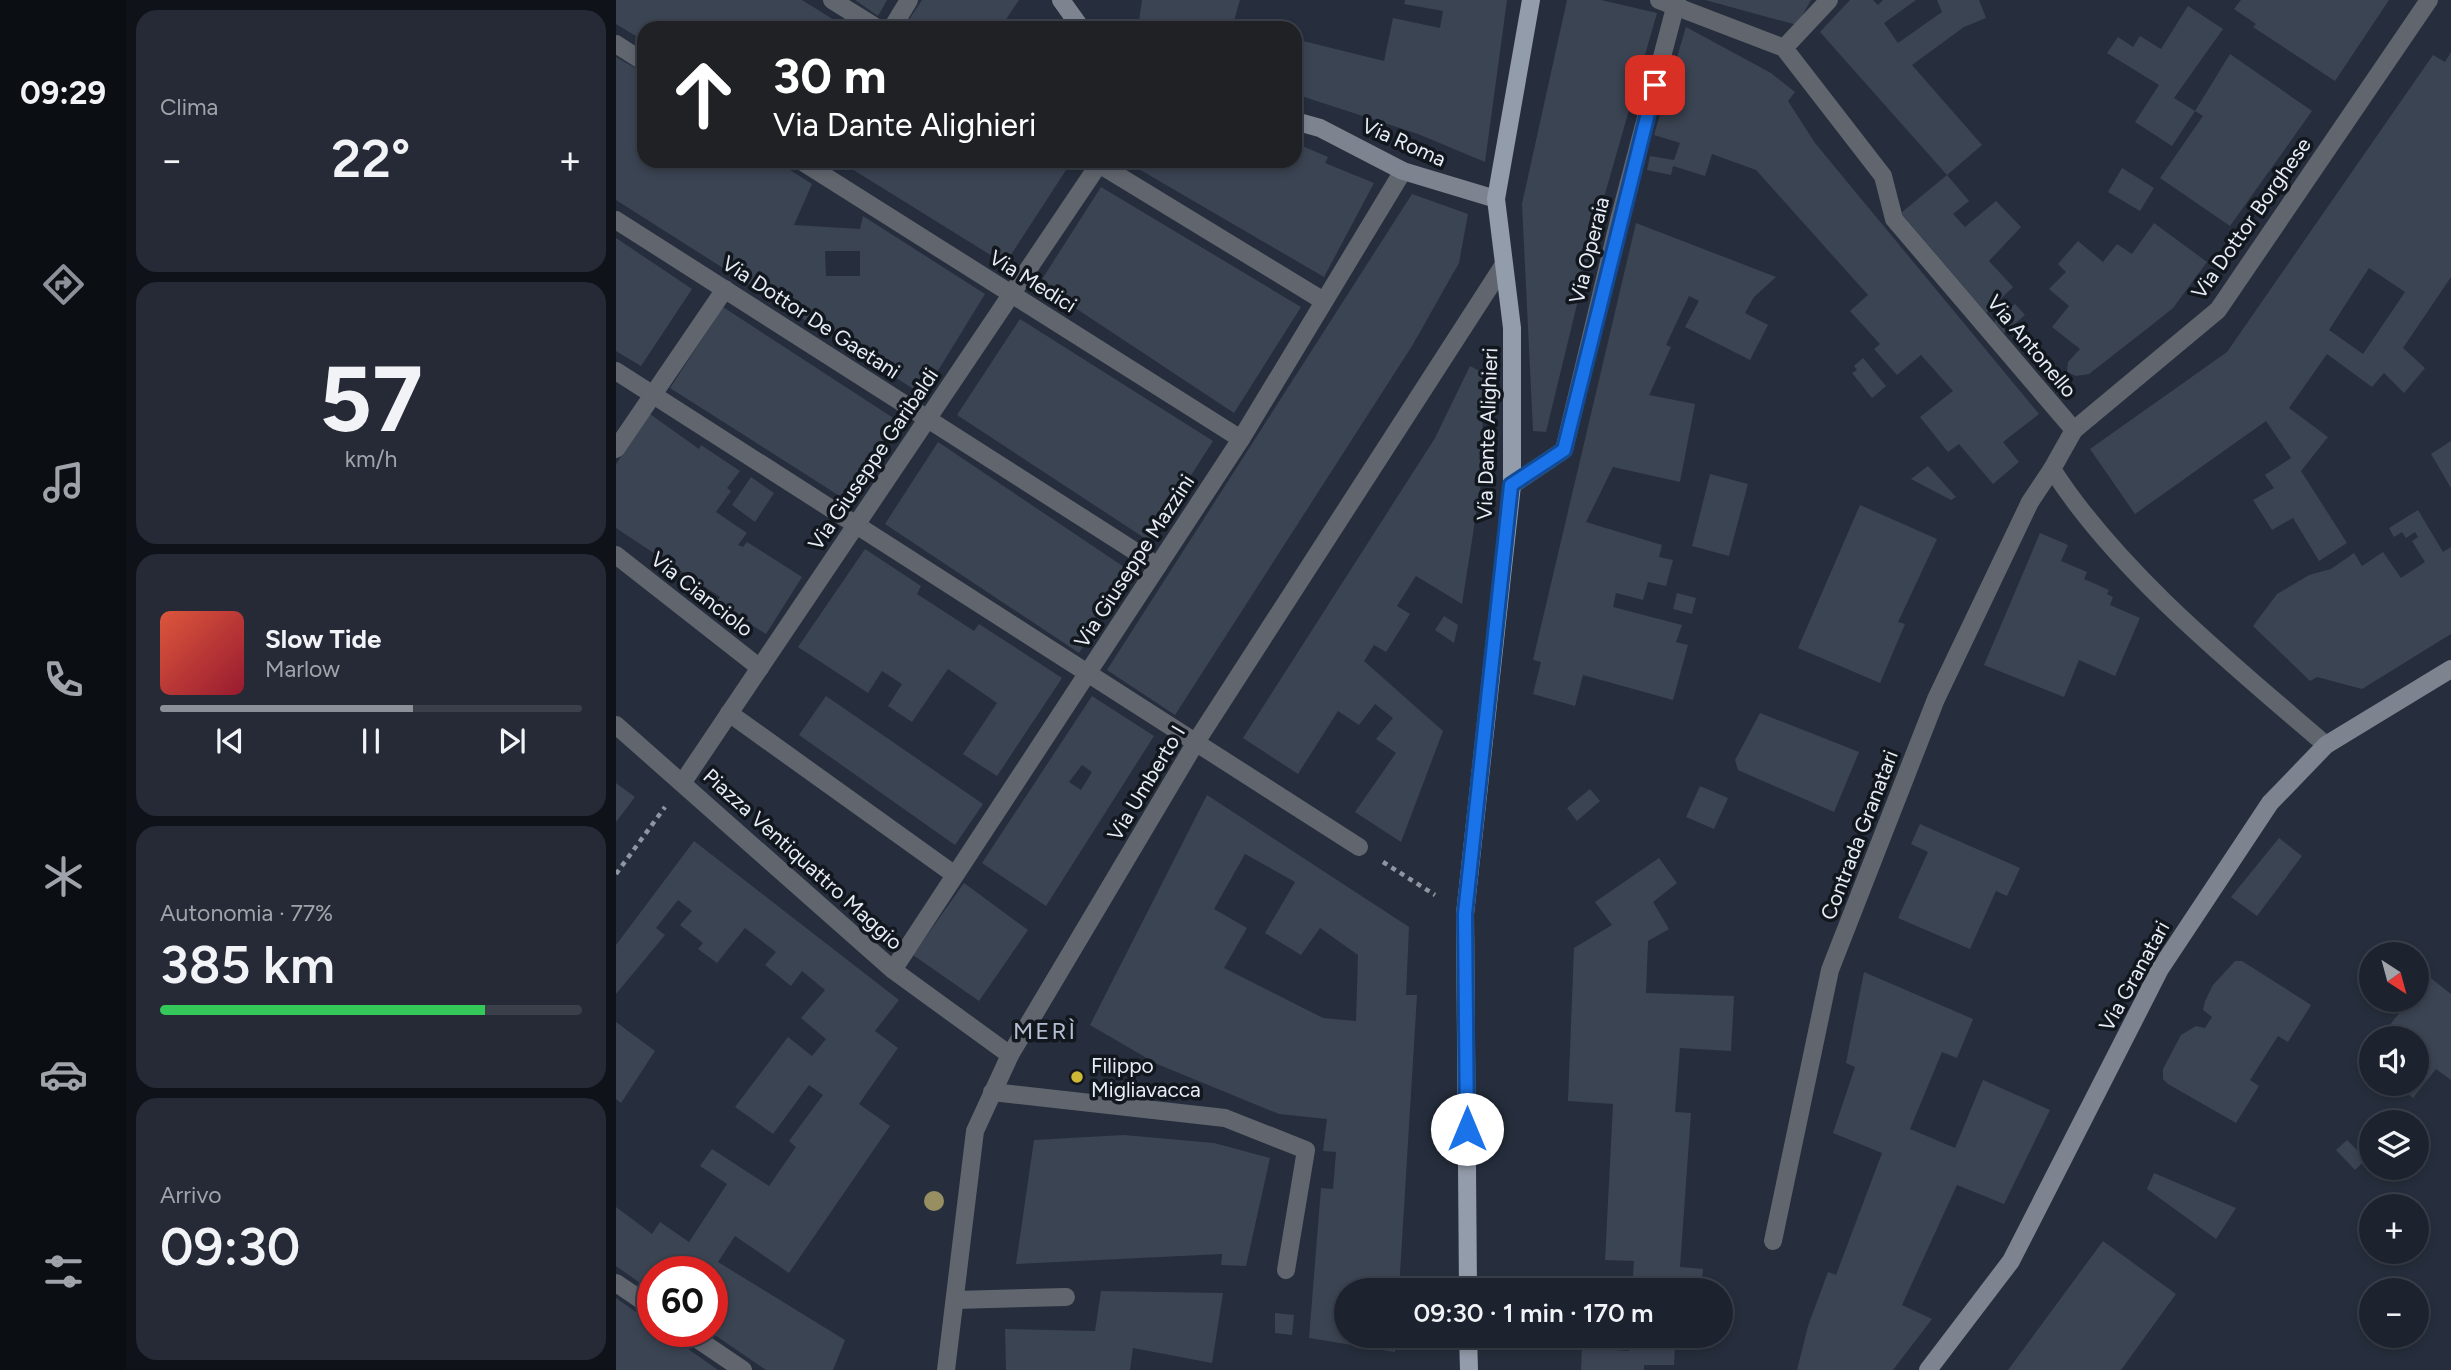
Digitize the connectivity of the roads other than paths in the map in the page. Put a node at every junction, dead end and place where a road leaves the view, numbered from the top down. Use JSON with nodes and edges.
{"nodes":[{"id":1,"x":832,"y":0,"type":"edge"},
{"id":2,"x":909,"y":0,"type":"edge"},
{"id":3,"x":1060,"y":0,"type":"edge"},
{"id":4,"x":1531,"y":0,"type":"edge"},
{"id":5,"x":1829,"y":0,"type":"edge"},
{"id":6,"x":2429,"y":0,"type":"edge"},
{"id":7,"x":1671,"y":1,"type":"edge"},
{"id":8,"x":866,"y":21,"type":"edge"},
{"id":9,"x":896,"y":21,"type":"edge"},
{"id":10,"x":1076,"y":21,"type":"edge"},
{"id":11,"x":616,"y":44,"type":"edge"},
{"id":12,"x":1784,"y":48,"type":"junction"},
{"id":13,"x":637,"y":58,"type":"edge"},
{"id":14,"x":1302,"y":123,"type":"edge"},
{"id":15,"x":815,"y":168,"type":"edge"},
{"id":16,"x":1094,"y":168,"type":"edge"},
{"id":17,"x":1108,"y":168,"type":"edge"},
{"id":18,"x":1403,"y":171,"type":"junction"},
{"id":19,"x":1496,"y":199,"type":"junction"},
{"id":20,"x":616,"y":220,"type":"edge"},
{"id":21,"x":1503,"y":266,"type":"junction"},
{"id":22,"x":725,"y":289,"type":"junction"},
{"id":23,"x":1012,"y":294,"type":"junction"},
{"id":24,"x":1322,"y":300,"type":"junction"},
{"id":25,"x":616,"y":371,"type":"edge"},
{"id":26,"x":653,"y":395,"type":"junction"},
{"id":27,"x":928,"y":419,"type":"junction"},
{"id":28,"x":2074,"y":430,"type":"junction"},
{"id":29,"x":1241,"y":439,"type":"junction"},
{"id":30,"x":616,"y":449,"type":"edge"},
{"id":31,"x":2052,"y":469,"type":"junction"},
{"id":32,"x":1511,"y":485,"type":"junction"},
{"id":33,"x":856,"y":525,"type":"junction"},
{"id":34,"x":616,"y":555,"type":"edge"},
{"id":35,"x":1158,"y":566,"type":"junction"},
{"id":36,"x":760,"y":668,"type":"junction"},
{"id":37,"x":2451,"y":669,"type":"edge"},
{"id":38,"x":1088,"y":673,"type":"junction"},
{"id":39,"x":729,"y":713,"type":"junction"},
{"id":40,"x":616,"y":725,"type":"edge"},
{"id":41,"x":1196,"y":742,"type":"junction"},
{"id":42,"x":2326,"y":745,"type":"junction"},
{"id":43,"x":683,"y":782,"type":"junction"},
{"id":44,"x":1359,"y":847,"type":"road end"},
{"id":45,"x":955,"y":875,"type":"junction"},
{"id":46,"x":893,"y":970,"type":"junction"},
{"id":47,"x":1010,"y":1055,"type":"junction"},
{"id":48,"x":992,"y":1092,"type":"junction"},
{"id":49,"x":1773,"y":1241,"type":"dead end"},
{"id":50,"x":1286,"y":1270,"type":"dead end"},
{"id":51,"x":1468,"y":1278,"type":"edge"},
{"id":52,"x":616,"y":1283,"type":"edge"},
{"id":53,"x":637,"y":1297,"type":"edge"},
{"id":54,"x":1066,"y":1297,"type":"dead end"},
{"id":55,"x":955,"y":1300,"type":"junction"},
{"id":56,"x":709,"y":1347,"type":"edge"},
{"id":57,"x":1468,"y":1348,"type":"edge"},
{"id":58,"x":743,"y":1370,"type":"edge"},
{"id":59,"x":946,"y":1370,"type":"edge"},
{"id":60,"x":1469,"y":1370,"type":"edge"},
{"id":61,"x":1928,"y":1370,"type":"edge"}],
"edges":[{"from":1,"to":8,"type":"street"},
{"from":2,"to":9,"type":"street"},
{"from":3,"to":10,"type":"street"},
{"from":4,"to":19,"type":"main road","name":"Via Dante Alighieri"},
{"from":5,"to":12,"type":"street"},
{"from":6,"to":28,"type":"street","name":"Via Dottor Borghese"},
{"from":7,"to":12,"type":"street"},
{"from":7,"to":32,"type":"street","name":"Via Operaia"},
{"from":11,"to":13,"type":"street"},
{"from":12,"to":28,"type":"street","name":"Via Antonello"},
{"from":14,"to":18,"type":"street","name":"Via Roma"},
{"from":15,"to":23,"type":"street","name":"Via Medici"},
{"from":16,"to":23,"type":"street","name":"Via Giuseppe Garibaldi"},
{"from":17,"to":24,"type":"street"},
{"from":18,"to":19,"type":"street","name":"Via Roma"},
{"from":18,"to":24,"type":"street","name":"Via Giuseppe Mazzini"},
{"from":19,"to":21,"type":"main road","name":"Via Dante Alighieri"},
{"from":20,"to":22,"type":"street","name":"Via Dottor De Gaetani"},
{"from":21,"to":32,"type":"main road","name":"Via Dante Alighieri"},
{"from":21,"to":41,"type":"street","name":"Via Umberto I"},
{"from":22,"to":26,"type":"street"},
{"from":22,"to":27,"type":"street","name":"Via Dottor De Gaetani"},
{"from":23,"to":27,"type":"street","name":"Via Giuseppe Garibaldi"},
{"from":23,"to":29,"type":"street","name":"Via Medici"},
{"from":24,"to":29,"type":"street","name":"Via Giuseppe Mazzini"},
{"from":25,"to":26,"type":"street"},
{"from":26,"to":30,"type":"street"},
{"from":26,"to":33,"type":"street"},
{"from":27,"to":33,"type":"street","name":"Via Giuseppe Garibaldi"},
{"from":27,"to":35,"type":"street","name":"Via Dottor De Gaetani"},
{"from":28,"to":31,"type":"street","name":"Via Antonello"},
{"from":29,"to":35,"type":"street","name":"Via Giuseppe Mazzini"},
{"from":31,"to":42,"type":"street"},
{"from":31,"to":49,"type":"street","name":"Contrada Granatari"},
{"from":32,"to":51,"type":"main road","name":"Via Dante Alighieri"},
{"from":33,"to":36,"type":"street","name":"Via Giuseppe Garibaldi"},
{"from":33,"to":38,"type":"street"},
{"from":34,"to":36,"type":"street","name":"Via Cianciolo"},
{"from":35,"to":38,"type":"street","name":"Via Giuseppe Mazzini"},
{"from":36,"to":39,"type":"street","name":"Via Giuseppe Garibaldi"},
{"from":37,"to":42,"type":"street","name":"Via Granatari"},
{"from":38,"to":41,"type":"street"},
{"from":38,"to":45,"type":"street","name":"Via Giuseppe Mazzini"},
{"from":39,"to":43,"type":"street","name":"Via Giuseppe Garibaldi"},
{"from":39,"to":45,"type":"street"},
{"from":40,"to":43,"type":"street","name":"Piazza Ventiquattro Maggio"},
{"from":41,"to":44,"type":"street"},
{"from":41,"to":47,"type":"street","name":"Via Umberto I"},
{"from":42,"to":61,"type":"street","name":"Via Granatari"},
{"from":43,"to":46,"type":"street","name":"Piazza Ventiquattro Maggio"},
{"from":45,"to":46,"type":"street","name":"Via Giuseppe Mazzini"},
{"from":46,"to":47,"type":"street","name":"Piazza Ventiquattro Maggio"},
{"from":47,"to":48,"type":"street","name":"Via Umberto I"},
{"from":48,"to":50,"type":"street"},
{"from":48,"to":55,"type":"street","name":"Via Umberto I"},
{"from":52,"to":53,"type":"street"},
{"from":54,"to":55,"type":"street"},
{"from":55,"to":59,"type":"street","name":"Via Umberto I"},
{"from":56,"to":58,"type":"street"},
{"from":57,"to":60,"type":"main road"}]}
